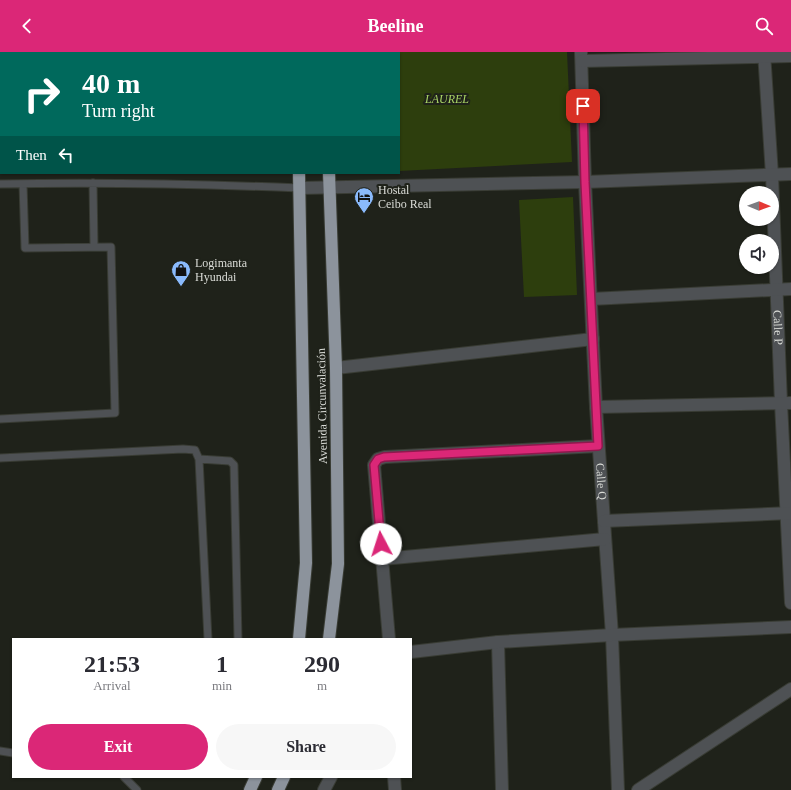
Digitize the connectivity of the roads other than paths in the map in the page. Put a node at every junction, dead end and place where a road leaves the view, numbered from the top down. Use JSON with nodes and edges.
{"nodes":[{"id":1,"x":764,"y":55,"type":"edge"},
{"id":2,"x":581,"y":56,"type":"edge"},
{"id":3,"x":791,"y":56,"type":"edge"},
{"id":4,"x":299,"y":174,"type":"edge"},
{"id":5,"x":329,"y":174,"type":"edge"},
{"id":6,"x":791,"y":174,"type":"edge"},
{"id":7,"x":772,"y":175,"type":"junction"},
{"id":8,"x":585,"y":182,"type":"junction"},
{"id":9,"x":93,"y":183,"type":"junction"},
{"id":10,"x":0,"y":184,"type":"edge"},
{"id":11,"x":23,"y":184,"type":"junction"},
{"id":12,"x":330,"y":187,"type":"junction"},
{"id":13,"x":300,"y":188,"type":"junction"},
{"id":14,"x":94,"y":247,"type":"junction"},
{"id":15,"x":791,"y":289,"type":"edge"},
{"id":16,"x":776,"y":290,"type":"junction"},
{"id":17,"x":591,"y":299,"type":"junction"},
{"id":18,"x":593,"y":339,"type":"junction"},
{"id":19,"x":336,"y":368,"type":"junction"},
{"id":20,"x":786,"y":403,"type":"edge"},
{"id":21,"x":596,"y":407,"type":"junction"},
{"id":22,"x":0,"y":419,"type":"edge"},
{"id":23,"x":598,"y":446,"type":"junction"},
{"id":24,"x":0,"y":458,"type":"edge"},
{"id":25,"x":199,"y":459,"type":"junction"},
{"id":26,"x":789,"y":513,"type":"edge"},
{"id":27,"x":604,"y":521,"type":"junction"},
{"id":28,"x":606,"y":539,"type":"junction"},
{"id":29,"x":382,"y":559,"type":"junction"},
{"id":30,"x":791,"y":603,"type":"edge"},
{"id":31,"x":791,"y":627,"type":"edge"},
{"id":32,"x":612,"y":635,"type":"junction"},
{"id":33,"x":208,"y":638,"type":"edge"},
{"id":34,"x":238,"y":638,"type":"edge"},
{"id":35,"x":298,"y":638,"type":"edge"},
{"id":36,"x":329,"y":638,"type":"edge"},
{"id":37,"x":389,"y":638,"type":"edge"},
{"id":38,"x":498,"y":642,"type":"junction"},
{"id":39,"x":412,"y":652,"type":"edge"},
{"id":40,"x":791,"y":690,"type":"edge"},
{"id":41,"x":0,"y":751,"type":"edge"},
{"id":42,"x":12,"y":753,"type":"edge"},
{"id":43,"x":256,"y":778,"type":"edge"},
{"id":44,"x":284,"y":778,"type":"edge"},
{"id":45,"x":330,"y":778,"type":"edge"},
{"id":46,"x":394,"y":778,"type":"edge"},
{"id":47,"x":129,"y":779,"type":"edge"},
{"id":48,"x":137,"y":790,"type":"edge"},
{"id":49,"x":250,"y":790,"type":"edge"},
{"id":50,"x":278,"y":790,"type":"edge"},
{"id":51,"x":324,"y":790,"type":"edge"},
{"id":52,"x":395,"y":790,"type":"edge"},
{"id":53,"x":502,"y":790,"type":"edge"},
{"id":54,"x":618,"y":790,"type":"edge"},
{"id":55,"x":638,"y":790,"type":"edge"}],
"edges":[{"from":1,"to":2,"type":"street"},
{"from":1,"to":3,"type":"street"},
{"from":1,"to":7,"type":"street","name":"Calle P"},
{"from":2,"to":8,"type":"street","name":"Calle Q"},
{"from":4,"to":13,"type":"highway","name":"Avenida Circunvalación"},
{"from":5,"to":12,"type":"highway","name":"Avenida Circunvalación"},
{"from":6,"to":7,"type":"street"},
{"from":7,"to":8,"type":"street"},
{"from":7,"to":16,"type":"street","name":"Calle P"},
{"from":8,"to":12,"type":"street"},
{"from":8,"to":17,"type":"street","name":"Calle Q"},
{"from":9,"to":11,"type":"lane"},
{"from":9,"to":13,"type":"lane"},
{"from":9,"to":14,"type":"lane"},
{"from":10,"to":11,"type":"lane"},
{"from":11,"to":14,"type":"lane"},
{"from":12,"to":13,"type":"street"},
{"from":12,"to":19,"type":"highway","name":"Avenida Circunvalación"},
{"from":13,"to":35,"type":"highway","name":"Avenida Circunvalación"},
{"from":14,"to":22,"type":"lane"},
{"from":15,"to":16,"type":"street"},
{"from":16,"to":17,"type":"street"},
{"from":16,"to":20,"type":"street","name":"Calle P"},
{"from":17,"to":18,"type":"street","name":"Calle Q"},
{"from":18,"to":19,"type":"street"},
{"from":18,"to":21,"type":"street","name":"Calle Q"},
{"from":19,"to":36,"type":"highway","name":"Avenida Circunvalación"},
{"from":20,"to":21,"type":"street"},
{"from":20,"to":26,"type":"street","name":"Calle P"},
{"from":21,"to":23,"type":"street","name":"Calle Q"},
{"from":23,"to":27,"type":"street","name":"Calle Q"},
{"from":23,"to":29,"type":"street"},
{"from":24,"to":25,"type":"lane"},
{"from":25,"to":33,"type":"lane"},
{"from":25,"to":34,"type":"lane"},
{"from":26,"to":27,"type":"street"},
{"from":26,"to":30,"type":"street","name":"Calle P"},
{"from":27,"to":28,"type":"street","name":"Calle Q"},
{"from":28,"to":29,"type":"street"},
{"from":28,"to":32,"type":"street","name":"Calle Q"},
{"from":29,"to":37,"type":"street"},
{"from":31,"to":32,"type":"street"},
{"from":32,"to":38,"type":"street"},
{"from":32,"to":54,"type":"street","name":"Calle Q"},
{"from":38,"to":39,"type":"street"},
{"from":38,"to":53,"type":"street"},
{"from":40,"to":55,"type":"street"},
{"from":41,"to":42,"type":"lane"},
{"from":43,"to":49,"type":"highway"},
{"from":44,"to":50,"type":"highway"},
{"from":45,"to":51,"type":"street"},
{"from":46,"to":52,"type":"street"},
{"from":47,"to":48,"type":"lane"}]}
